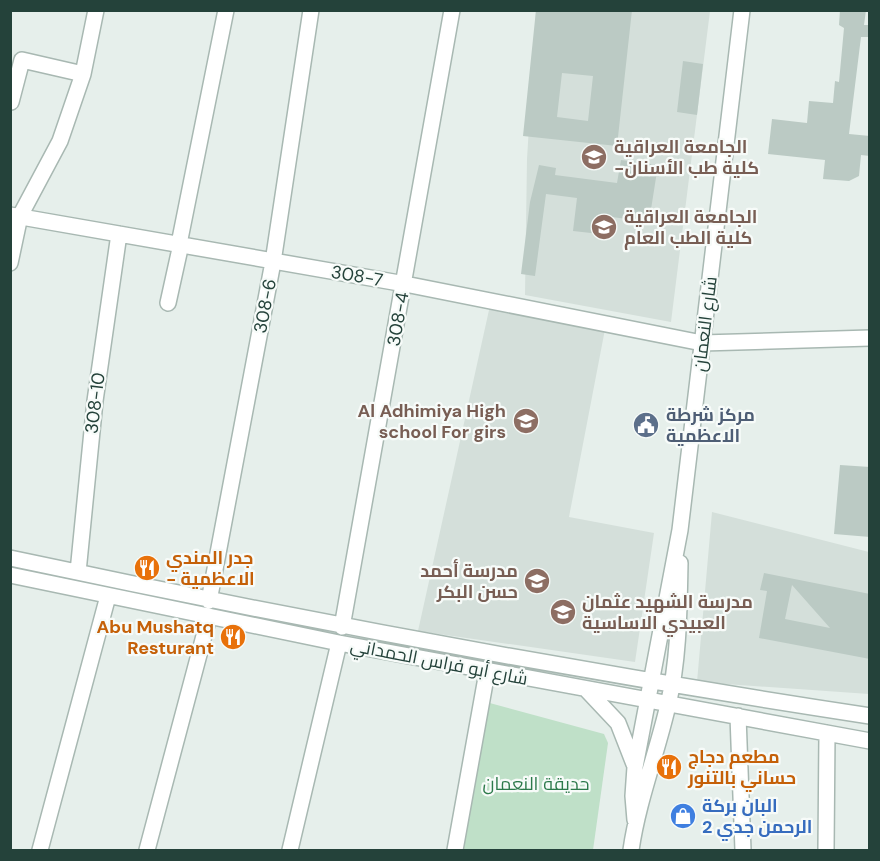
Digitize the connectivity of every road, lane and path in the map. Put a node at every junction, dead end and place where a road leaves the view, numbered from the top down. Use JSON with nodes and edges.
{"nodes":[{"id":1,"x":96,"y":10,"type":"edge"},
{"id":2,"x":226,"y":10,"type":"edge"},
{"id":3,"x":311,"y":10,"type":"edge"},
{"id":4,"x":452,"y":10,"type":"edge"},
{"id":5,"x":742,"y":10,"type":"edge"},
{"id":6,"x":83,"y":74,"type":"junction"},
{"id":7,"x":11,"y":102,"type":"edge"},
{"id":8,"x":15,"y":216,"type":"edge"},
{"id":9,"x":119,"y":234,"type":"junction"},
{"id":10,"x":180,"y":244,"type":"junction"},
{"id":11,"x":273,"y":262,"type":"junction"},
{"id":12,"x":10,"y":263,"type":"edge"},
{"id":13,"x":405,"y":284,"type":"junction"},
{"id":14,"x":168,"y":303,"type":"dead end"},
{"id":15,"x":870,"y":338,"type":"edge"},
{"id":16,"x":702,"y":343,"type":"junction"},
{"id":17,"x":680,"y":531,"type":"junction"},
{"id":18,"x":10,"y":558,"type":"edge"},
{"id":19,"x":78,"y":572,"type":"junction"},
{"id":20,"x":10,"y":575,"type":"edge"},
{"id":21,"x":108,"y":596,"type":"junction"},
{"id":22,"x":209,"y":601,"type":"junction"},
{"id":23,"x":209,"y":617,"type":"junction"},
{"id":24,"x":342,"y":627,"type":"junction"},
{"id":25,"x":339,"y":643,"type":"junction"},
{"id":26,"x":487,"y":672,"type":"junction"},
{"id":27,"x":650,"y":682,"type":"junction"},
{"id":28,"x":672,"y":686,"type":"junction"},
{"id":29,"x":586,"y":689,"type":"junction"},
{"id":30,"x":647,"y":700,"type":"junction"},
{"id":31,"x":668,"y":704,"type":"junction"},
{"id":32,"x":738,"y":716,"type":"junction"},
{"id":33,"x":870,"y":716,"type":"edge"},
{"id":34,"x":827,"y":733,"type":"junction"},
{"id":35,"x":870,"y":741,"type":"edge"},
{"id":36,"x":635,"y":767,"type":"junction"},
{"id":37,"x":635,"y":820,"type":"junction"},
{"id":38,"x":40,"y":850,"type":"edge"},
{"id":39,"x":147,"y":850,"type":"edge"},
{"id":40,"x":290,"y":850,"type":"edge"},
{"id":41,"x":454,"y":850,"type":"edge"},
{"id":42,"x":631,"y":850,"type":"edge"},
{"id":43,"x":743,"y":850,"type":"edge"},
{"id":44,"x":826,"y":850,"type":"edge"}],
"edges":[{"from":1,"to":6,"type":"street"},
{"from":2,"to":10,"type":"street"},
{"from":3,"to":11,"type":"street","name":"308-6"},
{"from":4,"to":13,"type":"street","name":"308-4"},
{"from":5,"to":16,"type":"street","name":"شارع النعمان"},
{"from":6,"to":7,"type":"street"},
{"from":6,"to":8,"type":"street"},
{"from":8,"to":9,"type":"street","name":"308-7"},
{"from":8,"to":12,"type":"street"},
{"from":9,"to":10,"type":"street","name":"308-7"},
{"from":9,"to":19,"type":"street","name":"308-10"},
{"from":10,"to":11,"type":"street","name":"308-7"},
{"from":10,"to":14,"type":"street"},
{"from":11,"to":13,"type":"street","name":"308-7"},
{"from":11,"to":22,"type":"street","name":"308-6"},
{"from":13,"to":16,"type":"street","name":"308-7"},
{"from":13,"to":24,"type":"street","name":"308-4"},
{"from":15,"to":16,"type":"street","name":"308-7"},
{"from":16,"to":17,"type":"street","name":"شارع النعمان"},
{"from":17,"to":27,"type":"street","name":"شارع النعمان"},
{"from":17,"to":28,"type":"street","name":"شارع النعمان"},
{"from":18,"to":19,"type":"street","name":"شارع أبو فراس الحمداني"},
{"from":19,"to":22,"type":"street","name":"شارع أبو فراس الحمداني"},
{"from":20,"to":21,"type":"street","name":"شارع أبو فراس الحمداني"},
{"from":21,"to":23,"type":"street","name":"شارع أبو فراس الحمداني"},
{"from":21,"to":38,"type":"street"},
{"from":22,"to":24,"type":"street","name":"شارع أبو فراس الحمداني"},
{"from":23,"to":25,"type":"street","name":"شارع أبو فراس الحمداني"},
{"from":23,"to":39,"type":"street"},
{"from":24,"to":27,"type":"street","name":"شارع أبو فراس الحمداني"},
{"from":25,"to":26,"type":"street","name":"شارع أبو فراس الحمداني"},
{"from":25,"to":40,"type":"street"},
{"from":26,"to":29,"type":"street","name":"شارع أبو فراس الحمداني"},
{"from":26,"to":41,"type":"street"},
{"from":27,"to":28,"type":"street","name":"شارع أبو فراس الحمداني"},
{"from":27,"to":30,"type":"street","name":"شارع النعمان"},
{"from":28,"to":31,"type":"street","name":"شارع النعمان"},
{"from":28,"to":33,"type":"street","name":"شارع أبو فراس الحمداني"},
{"from":29,"to":30,"type":"street","name":"شارع أبو فراس الحمداني"},
{"from":29,"to":36,"type":"street"},
{"from":30,"to":31,"type":"street","name":"شارع أبو فراس الحمداني"},
{"from":30,"to":36,"type":"street","name":"شارع النعمان"},
{"from":31,"to":32,"type":"street","name":"شارع أبو فراس الحمداني"},
{"from":31,"to":37,"type":"street","name":"شارع النعمان"},
{"from":32,"to":34,"type":"street","name":"شارع أبو فراس الحمداني"},
{"from":32,"to":43,"type":"street"},
{"from":34,"to":35,"type":"street","name":"شارع أبو فراس الحمداني"},
{"from":34,"to":44,"type":"street"},
{"from":36,"to":37,"type":"street","name":"شارع النعمان"},
{"from":37,"to":42,"type":"street","name":"شارع النعمان"}]}
